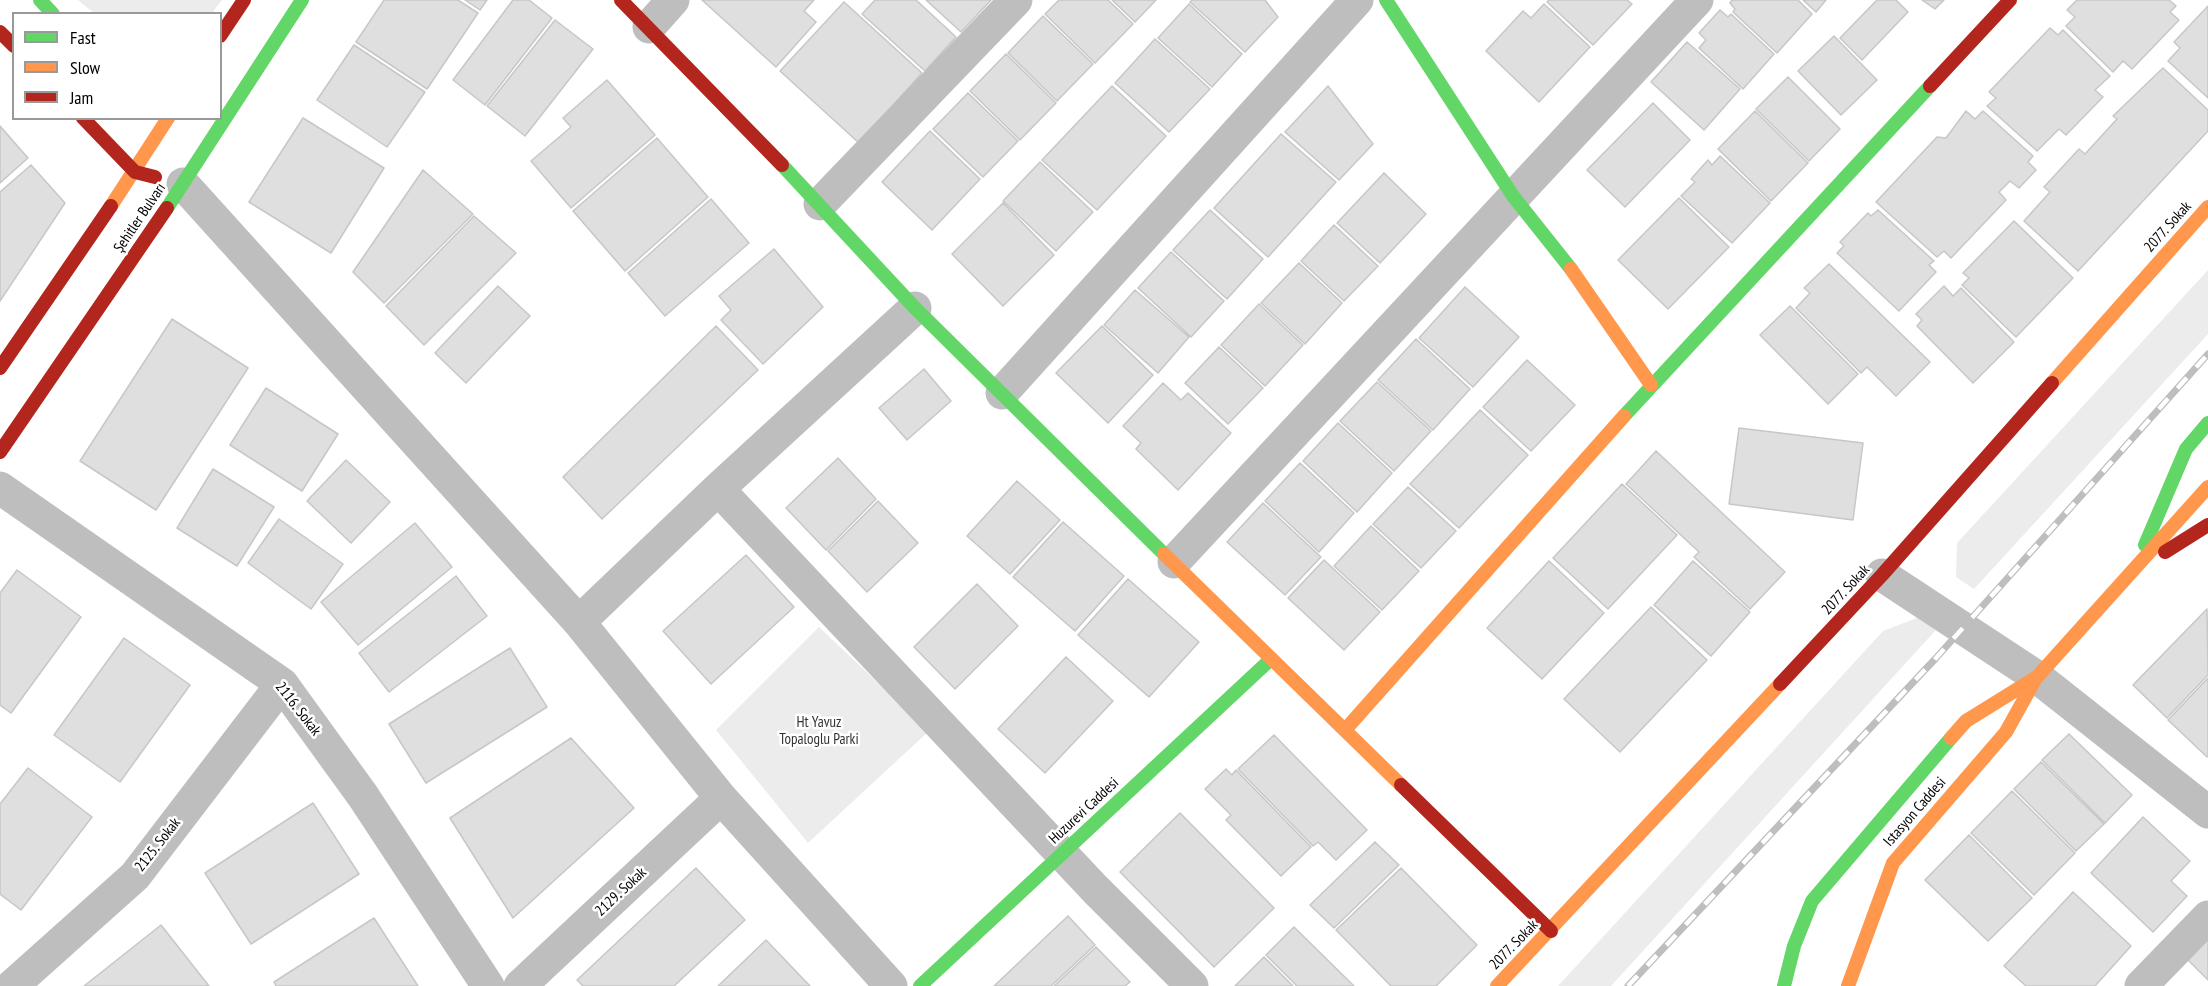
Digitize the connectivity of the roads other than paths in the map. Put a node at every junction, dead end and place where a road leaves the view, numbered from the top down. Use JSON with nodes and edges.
{"nodes":[{"id":1,"x":40,"y":0,"type":"edge"},
{"id":2,"x":244,"y":0,"type":"edge"},
{"id":3,"x":302,"y":0,"type":"edge"},
{"id":4,"x":621,"y":0,"type":"edge"},
{"id":5,"x":673,"y":0,"type":"edge"},
{"id":6,"x":1016,"y":0,"type":"edge"},
{"id":7,"x":1357,"y":0,"type":"edge"},
{"id":8,"x":1386,"y":0,"type":"edge"},
{"id":9,"x":1697,"y":0,"type":"edge"},
{"id":10,"x":2010,"y":0,"type":"edge"},
{"id":11,"x":51,"y":12,"type":"edge"},
{"id":12,"x":649,"y":27,"type":"junction"},
{"id":13,"x":0,"y":32,"type":"edge"},
{"id":14,"x":222,"y":33,"type":"edge"},
{"id":15,"x":12,"y":44,"type":"edge"},
{"id":16,"x":222,"y":114,"type":"edge"},
{"id":17,"x":85,"y":120,"type":"edge"},
{"id":18,"x":218,"y":120,"type":"edge"},
{"id":19,"x":162,"y":121,"type":"edge"},
{"id":20,"x":170,"y":145,"type":"dead end"},
{"id":21,"x":135,"y":172,"type":"junction"},
{"id":22,"x":180,"y":174,"type":"junction"},
{"id":23,"x":1513,"y":196,"type":"junction"},
{"id":24,"x":820,"y":204,"type":"junction"},
{"id":25,"x":2208,"y":207,"type":"edge"},
{"id":26,"x":915,"y":308,"type":"junction"},
{"id":27,"x":0,"y":368,"type":"edge"},
{"id":28,"x":1651,"y":385,"type":"junction"},
{"id":29,"x":1002,"y":393,"type":"junction"},
{"id":30,"x":2208,"y":423,"type":"edge"},
{"id":31,"x":0,"y":452,"type":"edge"},
{"id":32,"x":2208,"y":487,"type":"edge"},
{"id":33,"x":0,"y":489,"type":"edge"},
{"id":34,"x":718,"y":489,"type":"junction"},
{"id":35,"x":2208,"y":525,"type":"edge"},
{"id":36,"x":1174,"y":562,"type":"junction"},
{"id":37,"x":2133,"y":572,"type":"junction"},
{"id":38,"x":1882,"y":575,"type":"junction"},
{"id":39,"x":579,"y":622,"type":"junction"},
{"id":40,"x":1271,"y":659,"type":"junction"},
{"id":41,"x":2037,"y":677,"type":"junction"},
{"id":42,"x":282,"y":684,"type":"junction"},
{"id":43,"x":1345,"y":730,"type":"junction"},
{"id":44,"x":722,"y":798,"type":"junction"},
{"id":45,"x":2208,"y":812,"type":"edge"},
{"id":46,"x":1062,"y":854,"type":"junction"},
{"id":47,"x":2208,"y":917,"type":"edge"},
{"id":48,"x":1551,"y":932,"type":"junction"},
{"id":49,"x":12,"y":986,"type":"edge"},
{"id":50,"x":488,"y":986,"type":"edge"},
{"id":51,"x":520,"y":986,"type":"edge"},
{"id":52,"x":891,"y":986,"type":"edge"},
{"id":53,"x":920,"y":986,"type":"edge"},
{"id":54,"x":1192,"y":986,"type":"edge"},
{"id":55,"x":1497,"y":986,"type":"edge"},
{"id":56,"x":1784,"y":986,"type":"edge"},
{"id":57,"x":1848,"y":986,"type":"edge"},
{"id":58,"x":2141,"y":986,"type":"edge"}],
"edges":[{"from":1,"to":11,"type":"street"},
{"from":2,"to":14,"type":"street"},
{"from":3,"to":16,"type":"street","name":"Şehitler Bulvarı"},
{"from":4,"to":12,"type":"street"},
{"from":5,"to":12,"type":"street"},
{"from":6,"to":24,"type":"street"},
{"from":7,"to":29,"type":"street"},
{"from":8,"to":23,"type":"street"},
{"from":9,"to":23,"type":"street"},
{"from":10,"to":28,"type":"street"},
{"from":12,"to":24,"type":"street"},
{"from":13,"to":15,"type":"street"},
{"from":17,"to":21,"type":"street"},
{"from":18,"to":22,"type":"street","name":"Şehitler Bulvarı"},
{"from":19,"to":20,"type":"street"},
{"from":19,"to":21,"type":"street","name":"Şehitler Bulvarı"},
{"from":21,"to":22,"type":"street"},
{"from":21,"to":27,"type":"street","name":"Şehitler Bulvarı"},
{"from":22,"to":31,"type":"street","name":"Şehitler Bulvarı"},
{"from":22,"to":39,"type":"street"},
{"from":23,"to":28,"type":"street"},
{"from":23,"to":36,"type":"street"},
{"from":24,"to":26,"type":"street"},
{"from":25,"to":38,"type":"street","name":"2077. Sokak"},
{"from":26,"to":29,"type":"street"},
{"from":26,"to":34,"type":"street"},
{"from":28,"to":43,"type":"street"},
{"from":29,"to":36,"type":"street"},
{"from":30,"to":37,"type":"street"},
{"from":32,"to":37,"type":"street"},
{"from":33,"to":42,"type":"street","name":"2116. Sokak"},
{"from":34,"to":39,"type":"street"},
{"from":34,"to":46,"type":"street"},
{"from":35,"to":37,"type":"street"},
{"from":36,"to":40,"type":"street"},
{"from":37,"to":41,"type":"street"},
{"from":38,"to":41,"type":"street"},
{"from":38,"to":48,"type":"street","name":"2077. Sokak"},
{"from":39,"to":44,"type":"street"},
{"from":40,"to":43,"type":"street"},
{"from":40,"to":46,"type":"street","name":"Huzurevi Caddesi"},
{"from":41,"to":45,"type":"street"},
{"from":41,"to":56,"type":"street"},
{"from":41,"to":57,"type":"street","name":"Istasyon Caddesi"},
{"from":42,"to":49,"type":"street","name":"2125. Sokak"},
{"from":42,"to":50,"type":"street","name":"2116. Sokak"},
{"from":43,"to":48,"type":"street"},
{"from":44,"to":51,"type":"street","name":"2129. Sokak"},
{"from":44,"to":52,"type":"street"},
{"from":46,"to":53,"type":"street","name":"Huzurevi Caddesi"},
{"from":46,"to":54,"type":"street"},
{"from":47,"to":58,"type":"street"},
{"from":48,"to":55,"type":"street","name":"2077. Sokak"}]}
